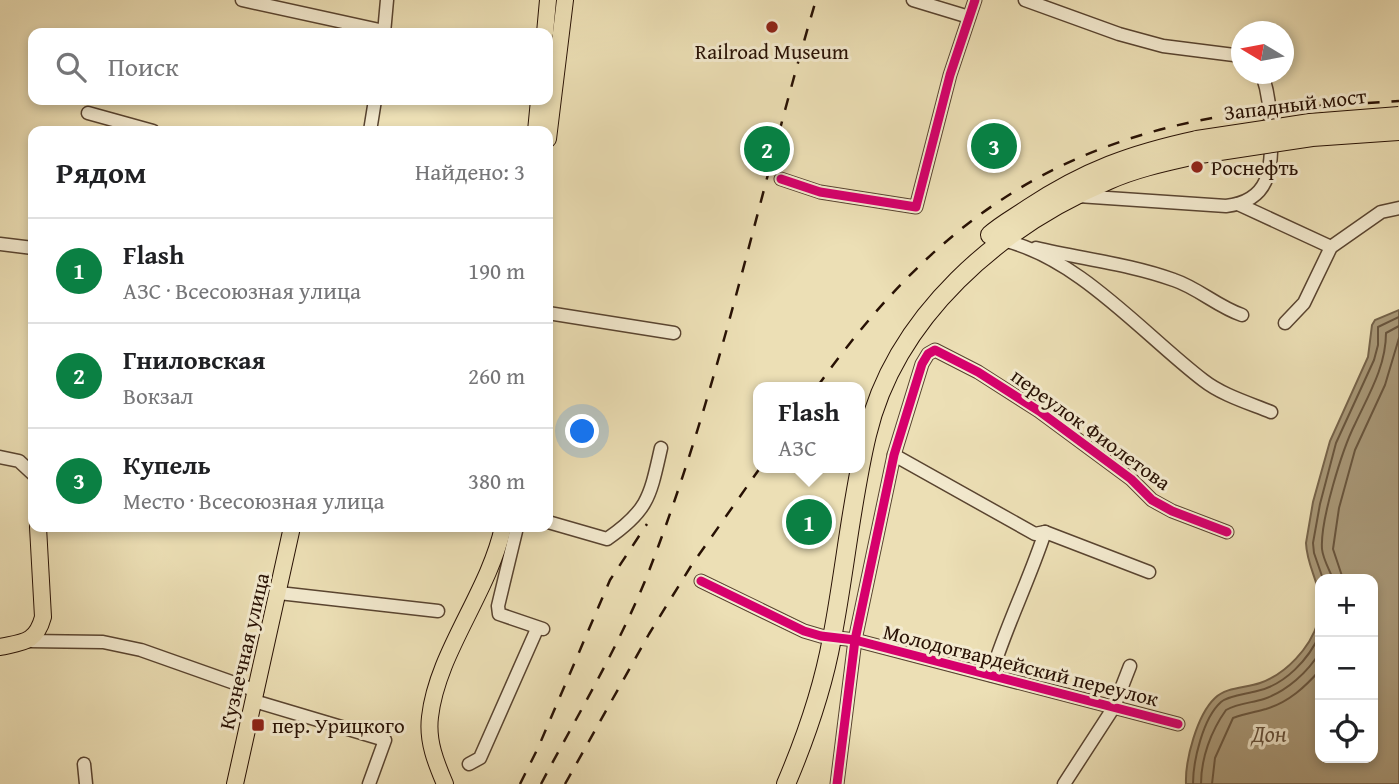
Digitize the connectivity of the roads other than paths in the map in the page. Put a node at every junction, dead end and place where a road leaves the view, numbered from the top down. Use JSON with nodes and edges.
{"nodes":[{"id":1,"x":242,"y":0,"type":"edge"},
{"id":2,"x":387,"y":0,"type":"edge"},
{"id":3,"x":548,"y":0,"type":"edge"},
{"id":4,"x":565,"y":0,"type":"edge"},
{"id":5,"x":913,"y":0,"type":"edge"},
{"id":6,"x":975,"y":0,"type":"edge"},
{"id":7,"x":1025,"y":0,"type":"edge"},
{"id":8,"x":969,"y":17,"type":"junction"},
{"id":9,"x":366,"y":28,"type":"edge"},
{"id":10,"x":384,"y":28,"type":"edge"},
{"id":11,"x":545,"y":28,"type":"edge"},
{"id":12,"x":1231,"y":55,"type":"edge"},
{"id":13,"x":1266,"y":84,"type":"edge"},
{"id":14,"x":553,"y":98,"type":"edge"},
{"id":15,"x":374,"y":105,"type":"edge"},
{"id":16,"x":539,"y":105,"type":"edge"},
{"id":17,"x":552,"y":105,"type":"edge"},
{"id":18,"x":88,"y":113,"type":"dead end"},
{"id":19,"x":1399,"y":116,"type":"edge"},
{"id":20,"x":119,"y":126,"type":"edge"},
{"id":21,"x":371,"y":126,"type":"edge"},
{"id":22,"x":536,"y":126,"type":"edge"},
{"id":23,"x":550,"y":126,"type":"edge"},
{"id":24,"x":1399,"y":131,"type":"edge"},
{"id":25,"x":1199,"y":147,"type":"junction"},
{"id":26,"x":781,"y":179,"type":"dead end"},
{"id":27,"x":1081,"y":188,"type":"junction"},
{"id":28,"x":1238,"y":204,"type":"junction"},
{"id":29,"x":1399,"y":208,"type":"edge"},
{"id":30,"x":1010,"y":242,"type":"junction"},
{"id":31,"x":0,"y":244,"type":"edge"},
{"id":32,"x":28,"y":247,"type":"edge"},
{"id":33,"x":1331,"y":247,"type":"junction"},
{"id":34,"x":553,"y":314,"type":"edge"},
{"id":35,"x":1241,"y":315,"type":"dead end"},
{"id":36,"x":1285,"y":323,"type":"dead end"},
{"id":37,"x":674,"y":334,"type":"dead end"},
{"id":38,"x":865,"y":403,"type":"edge"},
{"id":39,"x":1271,"y":412,"type":"dead end"},
{"id":40,"x":865,"y":445,"type":"edge"},
{"id":41,"x":661,"y":448,"type":"dead end"},
{"id":42,"x":894,"y":455,"type":"junction"},
{"id":43,"x":0,"y":457,"type":"edge"},
{"id":44,"x":28,"y":469,"type":"edge"},
{"id":45,"x":848,"y":473,"type":"edge"},
{"id":46,"x":859,"y":473,"type":"edge"},
{"id":47,"x":553,"y":523,"type":"edge"},
{"id":48,"x":1227,"y":531,"type":"dead end"},
{"id":49,"x":38,"y":532,"type":"edge"},
{"id":50,"x":291,"y":532,"type":"edge"},
{"id":51,"x":493,"y":532,"type":"edge"},
{"id":52,"x":502,"y":532,"type":"edge"},
{"id":53,"x":516,"y":532,"type":"edge"},
{"id":54,"x":1045,"y":533,"type":"junction"},
{"id":55,"x":1149,"y":572,"type":"dead end"},
{"id":56,"x":701,"y":581,"type":"dead end"},
{"id":57,"x":279,"y":593,"type":"junction"},
{"id":58,"x":438,"y":611,"type":"dead end"},
{"id":59,"x":827,"y":637,"type":"junction"},
{"id":60,"x":855,"y":640,"type":"junction"},
{"id":61,"x":29,"y":641,"type":"junction"},
{"id":62,"x":0,"y":647,"type":"edge"},
{"id":63,"x":1130,"y":666,"type":"dead end"},
{"id":64,"x":991,"y":675,"type":"junction"},
{"id":65,"x":255,"y":696,"type":"junction"},
{"id":66,"x":1114,"y":707,"type":"junction"},
{"id":67,"x":1178,"y":724,"type":"dead end"},
{"id":68,"x":85,"y":764,"type":"dead end"},
{"id":69,"x":469,"y":764,"type":"dead end"},
{"id":70,"x":86,"y":784,"type":"edge"},
{"id":71,"x":235,"y":784,"type":"edge"},
{"id":72,"x":369,"y":784,"type":"edge"},
{"id":73,"x":435,"y":784,"type":"edge"},
{"id":74,"x":445,"y":784,"type":"edge"},
{"id":75,"x":776,"y":784,"type":"edge"},
{"id":76,"x":786,"y":784,"type":"edge"},
{"id":77,"x":836,"y":784,"type":"edge"},
{"id":78,"x":1064,"y":784,"type":"edge"}],
"edges":[{"from":1,"to":9,"type":"street"},
{"from":2,"to":10,"type":"street"},
{"from":3,"to":11,"type":"main road"},
{"from":4,"to":14,"type":"main road"},
{"from":5,"to":8,"type":"street"},
{"from":6,"to":8,"type":"street"},
{"from":7,"to":12,"type":"street"},
{"from":8,"to":26,"type":"street"},
{"from":13,"to":28,"type":"street"},
{"from":15,"to":21,"type":"street"},
{"from":16,"to":22,"type":"main road"},
{"from":17,"to":23,"type":"main road"},
{"from":18,"to":20,"type":"street"},
{"from":19,"to":25,"type":"highway","name":"Западный мост","bridge":true},
{"from":24,"to":25,"type":"highway","name":"Западный мост","bridge":true},
{"from":25,"to":27,"type":"highway"},
{"from":27,"to":28,"type":"street"},
{"from":27,"to":30,"type":"highway"},
{"from":27,"to":38,"type":"highway"},
{"from":28,"to":33,"type":"street"},
{"from":29,"to":33,"type":"street"},
{"from":30,"to":35,"type":"street"},
{"from":30,"to":39,"type":"street"},
{"from":30,"to":40,"type":"highway"},
{"from":31,"to":32,"type":"street"},
{"from":33,"to":36,"type":"street"},
{"from":34,"to":37,"type":"street"},
{"from":41,"to":47,"type":"street"},
{"from":42,"to":48,"type":"street","name":"переулок Фиолетова"},
{"from":42,"to":54,"type":"street"},
{"from":42,"to":60,"type":"street"},
{"from":43,"to":44,"type":"street"},
{"from":45,"to":59,"type":"highway"},
{"from":46,"to":59,"type":"highway"},
{"from":49,"to":61,"type":"main road"},
{"from":50,"to":57,"type":"main road","name":"Кузнечная улица"},
{"from":51,"to":73,"type":"main road"},
{"from":52,"to":74,"type":"main road"},
{"from":53,"to":69,"type":"street"},
{"from":54,"to":55,"type":"street"},
{"from":54,"to":64,"type":"street"},
{"from":56,"to":59,"type":"street","name":"Молодогвардейский переулок"},
{"from":57,"to":58,"type":"street"},
{"from":57,"to":65,"type":"main road","name":"Кузнечная улица"},
{"from":59,"to":60,"type":"street","name":"Молодогвардейский переулок"},
{"from":59,"to":75,"type":"highway"},
{"from":59,"to":76,"type":"highway"},
{"from":60,"to":64,"type":"street","name":"Молодогвардейский переулок"},
{"from":60,"to":77,"type":"street"},
{"from":61,"to":62,"type":"main road"},
{"from":61,"to":65,"type":"street"},
{"from":63,"to":66,"type":"street"},
{"from":64,"to":66,"type":"street","name":"Молодогвардейский переулок"},
{"from":65,"to":71,"type":"main road","name":"Кузнечная улица"},
{"from":65,"to":72,"type":"street"},
{"from":66,"to":67,"type":"street","name":"Молодогвардейский переулок"},
{"from":66,"to":78,"type":"street"},
{"from":68,"to":70,"type":"street"}]}
